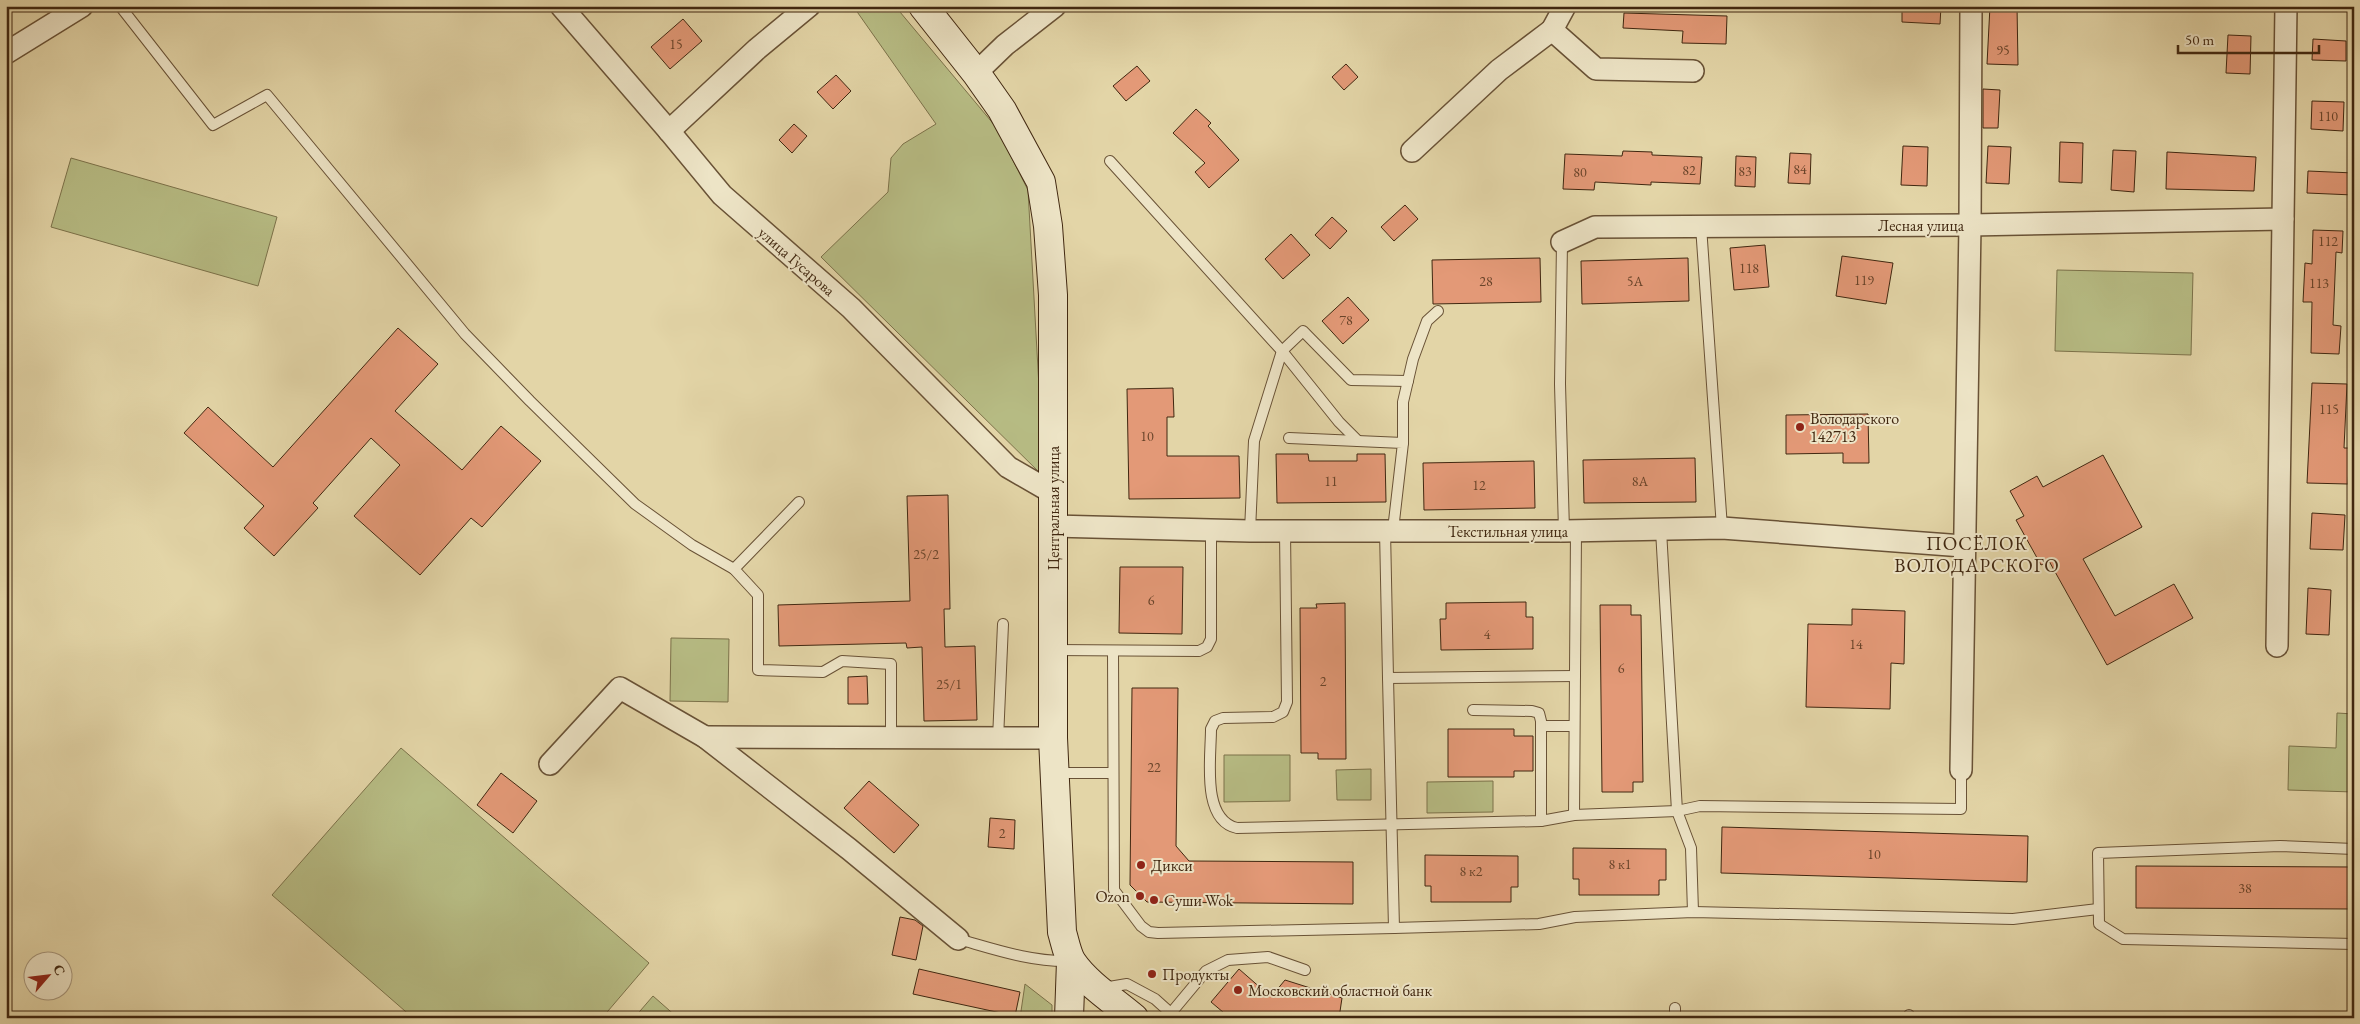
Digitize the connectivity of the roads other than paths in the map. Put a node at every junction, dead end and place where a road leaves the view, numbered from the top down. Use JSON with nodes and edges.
{"nodes":[{"id":1,"x":82,"y":6,"type":"edge"},
{"id":2,"x":120,"y":6,"type":"edge"},
{"id":3,"x":561,"y":6,"type":"edge"},
{"id":4,"x":809,"y":6,"type":"edge"},
{"id":5,"x":923,"y":6,"type":"edge"},
{"id":6,"x":1055,"y":6,"type":"edge"},
{"id":7,"x":1565,"y":6,"type":"edge"},
{"id":8,"x":1971,"y":6,"type":"edge"},
{"id":9,"x":2286,"y":6,"type":"edge"},
{"id":10,"x":1552,"y":30,"type":"junction"},
{"id":11,"x":6,"y":53,"type":"edge"},
{"id":12,"x":1693,"y":71,"type":"dead end"},
{"id":13,"x":976,"y":73,"type":"junction"},
{"id":14,"x":669,"y":131,"type":"junction"},
{"id":15,"x":1412,"y":151,"type":"dead end"},
{"id":16,"x":1110,"y":161,"type":"dead end"},
{"id":17,"x":2283,"y":220,"type":"junction"},
{"id":18,"x":1970,"y":225,"type":"junction"},
{"id":19,"x":1701,"y":226,"type":"junction"},
{"id":20,"x":1562,"y":242,"type":"joint"},
{"id":21,"x":1438,"y":311,"type":"dead end"},
{"id":22,"x":1282,"y":351,"type":"junction"},
{"id":23,"x":1408,"y":381,"type":"junction"},
{"id":24,"x":1289,"y":438,"type":"dead end"},
{"id":25,"x":1358,"y":441,"type":"junction"},
{"id":26,"x":1402,"y":443,"type":"junction"},
{"id":27,"x":1053,"y":493,"type":"junction"},
{"id":28,"x":799,"y":502,"type":"dead end"},
{"id":29,"x":1053,"y":526,"type":"junction"},
{"id":30,"x":1722,"y":528,"type":"junction"},
{"id":31,"x":1211,"y":530,"type":"junction"},
{"id":32,"x":1389,"y":530,"type":"junction"},
{"id":33,"x":1661,"y":530,"type":"junction"},
{"id":34,"x":1250,"y":531,"type":"junction"},
{"id":35,"x":1285,"y":531,"type":"junction"},
{"id":36,"x":1570,"y":531,"type":"junction"},
{"id":37,"x":1964,"y":546,"type":"junction"},
{"id":38,"x":734,"y":569,"type":"junction"},
{"id":39,"x":1003,"y":624,"type":"dead end"},
{"id":40,"x":2278,"y":646,"type":"dead end"},
{"id":41,"x":1053,"y":650,"type":"junction"},
{"id":42,"x":1113,"y":651,"type":"junction"},
{"id":43,"x":1575,"y":676,"type":"junction"},
{"id":44,"x":1388,"y":678,"type":"junction"},
{"id":45,"x":1473,"y":710,"type":"dead end"},
{"id":46,"x":1541,"y":726,"type":"junction"},
{"id":47,"x":1574,"y":726,"type":"junction"},
{"id":48,"x":705,"y":737,"type":"junction"},
{"id":49,"x":891,"y":737,"type":"junction"},
{"id":50,"x":1053,"y":738,"type":"junction"},
{"id":51,"x":998,"y":739,"type":"junction"},
{"id":52,"x":550,"y":764,"type":"dead end"},
{"id":53,"x":1960,"y":770,"type":"joint"},
{"id":54,"x":1055,"y":773,"type":"junction"},
{"id":55,"x":1113,"y":773,"type":"junction"},
{"id":56,"x":1677,"y":811,"type":"junction"},
{"id":57,"x":1574,"y":815,"type":"junction"},
{"id":58,"x":1541,"y":821,"type":"junction"},
{"id":59,"x":1392,"y":824,"type":"junction"},
{"id":60,"x":2354,"y":849,"type":"edge"},
{"id":61,"x":2098,"y":909,"type":"junction"},
{"id":62,"x":1693,"y":912,"type":"junction"},
{"id":63,"x":1394,"y":928,"type":"junction"},
{"id":64,"x":958,"y":939,"type":"joint"},
{"id":65,"x":2354,"y":944,"type":"edge"},
{"id":66,"x":1071,"y":961,"type":"junction"},
{"id":67,"x":1305,"y":970,"type":"dead end"},
{"id":68,"x":1098,"y":989,"type":"junction"},
{"id":69,"x":1173,"y":1016,"type":"edge"},
{"id":70,"x":1069,"y":1018,"type":"edge"},
{"id":71,"x":1134,"y":1018,"type":"edge"}],
"edges":[{"from":1,"to":11,"type":"street"},
{"from":2,"to":38,"type":"lane"},
{"from":3,"to":14,"type":"street","name":"улица Гусарова"},
{"from":4,"to":14,"type":"street"},
{"from":5,"to":13,"type":"main road","name":"Центральная улица"},
{"from":6,"to":13,"type":"street"},
{"from":7,"to":10,"type":"street"},
{"from":8,"to":18,"type":"street"},
{"from":9,"to":17,"type":"street"},
{"from":10,"to":12,"type":"street"},
{"from":10,"to":15,"type":"street"},
{"from":13,"to":27,"type":"main road","name":"Центральная улица"},
{"from":14,"to":27,"type":"street","name":"улица Гусарова"},
{"from":16,"to":22,"type":"lane"},
{"from":17,"to":18,"type":"street","name":"Лесная улица"},
{"from":17,"to":40,"type":"street"},
{"from":18,"to":19,"type":"street","name":"Лесная улица"},
{"from":18,"to":37,"type":"street"},
{"from":19,"to":20,"type":"street","name":"Лесная улица"},
{"from":19,"to":30,"type":"lane"},
{"from":20,"to":36,"type":"lane"},
{"from":21,"to":23,"type":"lane"},
{"from":22,"to":23,"type":"lane"},
{"from":22,"to":25,"type":"lane"},
{"from":22,"to":34,"type":"lane"},
{"from":23,"to":26,"type":"lane"},
{"from":24,"to":25,"type":"lane"},
{"from":25,"to":26,"type":"lane"},
{"from":26,"to":32,"type":"lane"},
{"from":27,"to":29,"type":"main road","name":"Центральная улица"},
{"from":28,"to":38,"type":"lane"},
{"from":29,"to":31,"type":"street","name":"Текстильная улица"},
{"from":29,"to":41,"type":"main road","name":"Центральная улица"},
{"from":30,"to":33,"type":"street","name":"Текстильная улица"},
{"from":30,"to":37,"type":"street","name":"Текстильная улица"},
{"from":31,"to":34,"type":"street","name":"Текстильная улица"},
{"from":31,"to":42,"type":"lane"},
{"from":32,"to":35,"type":"street","name":"Текстильная улица"},
{"from":32,"to":36,"type":"street","name":"Текстильная улица"},
{"from":32,"to":44,"type":"lane"},
{"from":33,"to":36,"type":"street","name":"Текстильная улица"},
{"from":33,"to":56,"type":"lane"},
{"from":34,"to":35,"type":"street","name":"Текстильная улица"},
{"from":35,"to":59,"type":"lane"},
{"from":36,"to":43,"type":"lane"},
{"from":37,"to":53,"type":"street"},
{"from":38,"to":49,"type":"lane"},
{"from":39,"to":51,"type":"lane"},
{"from":41,"to":42,"type":"lane"},
{"from":41,"to":50,"type":"main road","name":"Центральная улица"},
{"from":42,"to":55,"type":"lane"},
{"from":43,"to":44,"type":"lane"},
{"from":43,"to":47,"type":"lane"},
{"from":44,"to":59,"type":"lane"},
{"from":45,"to":46,"type":"lane"},
{"from":46,"to":47,"type":"lane"},
{"from":46,"to":58,"type":"lane"},
{"from":47,"to":57,"type":"lane"},
{"from":48,"to":49,"type":"street"},
{"from":48,"to":52,"type":"street"},
{"from":48,"to":64,"type":"street"},
{"from":49,"to":51,"type":"street"},
{"from":50,"to":51,"type":"street"},
{"from":50,"to":54,"type":"main road","name":"Центральная улица"},
{"from":53,"to":56,"type":"lane"},
{"from":54,"to":55,"type":"lane"},
{"from":54,"to":66,"type":"main road","name":"Центральная улица"},
{"from":55,"to":63,"type":"lane"},
{"from":56,"to":57,"type":"lane"},
{"from":56,"to":62,"type":"lane"},
{"from":57,"to":58,"type":"lane"},
{"from":58,"to":59,"type":"lane"},
{"from":59,"to":63,"type":"lane"},
{"from":60,"to":61,"type":"lane"},
{"from":61,"to":62,"type":"lane"},
{"from":61,"to":65,"type":"lane"},
{"from":62,"to":63,"type":"lane"},
{"from":64,"to":66,"type":"lane"},
{"from":66,"to":68,"type":"main road","name":"Центральная улица"},
{"from":66,"to":70,"type":"main road"},
{"from":67,"to":69,"type":"lane"},
{"from":68,"to":69,"type":"lane"},
{"from":68,"to":71,"type":"main road","name":"Центральная улица"}]}
